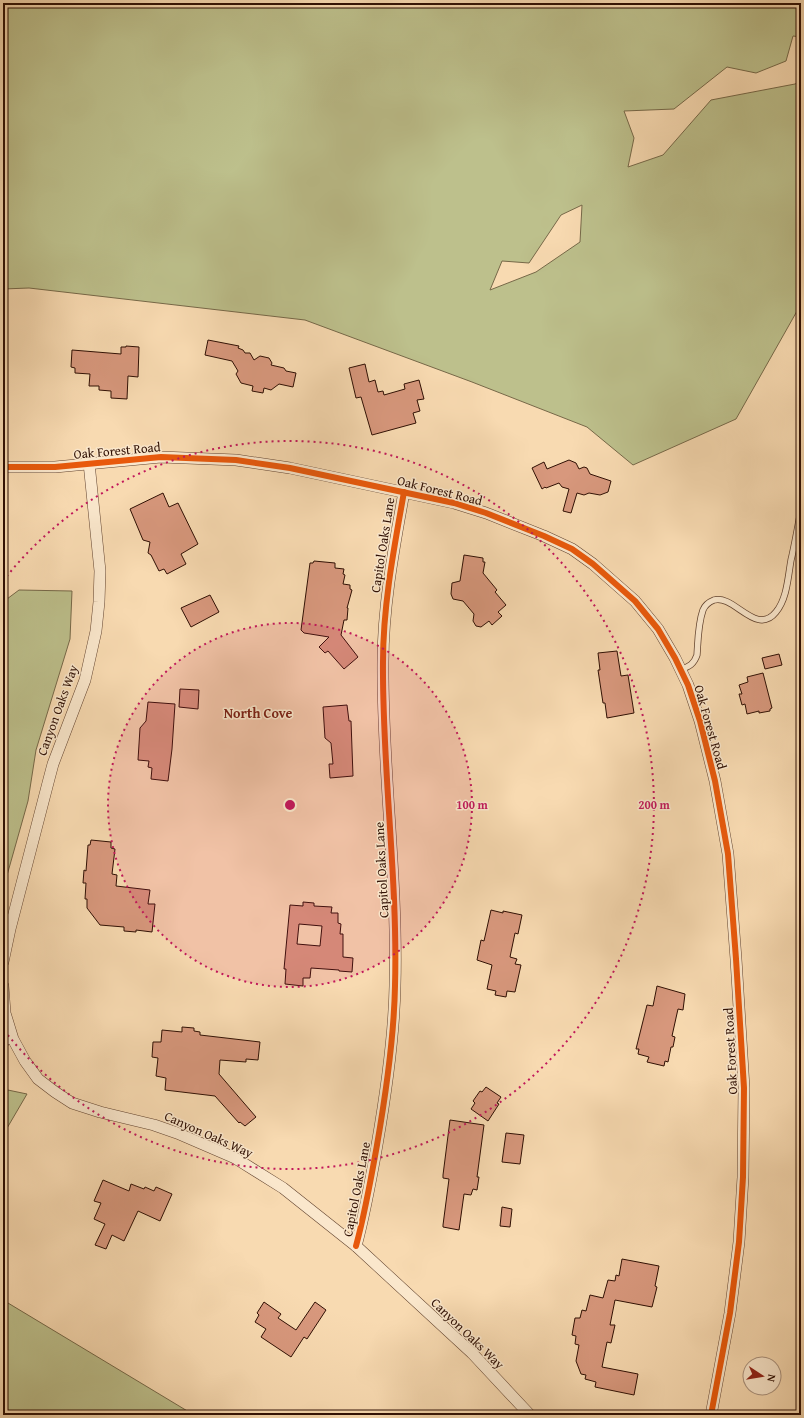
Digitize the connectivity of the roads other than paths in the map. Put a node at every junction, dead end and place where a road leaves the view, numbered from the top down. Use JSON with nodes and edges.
{"nodes":[{"id":1,"x":89,"y":463,"type":"junction"},
{"id":2,"x":3,"y":467,"type":"edge"},
{"id":3,"x":404,"y":492,"type":"junction"},
{"id":4,"x":801,"y":509,"type":"edge"},
{"id":5,"x":681,"y":670,"type":"junction"},
{"id":6,"x":7,"y":928,"type":"edge"},
{"id":7,"x":3,"y":962,"type":"edge"},
{"id":8,"x":3,"y":986,"type":"edge"},
{"id":9,"x":8,"y":1041,"type":"edge"},
{"id":10,"x":356,"y":1246,"type":"junction"},
{"id":11,"x":530,"y":1415,"type":"edge"},
{"id":12,"x":711,"y":1415,"type":"edge"}],
"edges":[{"from":1,"to":2,"type":"street","name":"Oak Forest Road"},
{"from":1,"to":3,"type":"street","name":"Oak Forest Road"},
{"from":1,"to":6,"type":"street","name":"Canyon Oaks Way"},
{"from":3,"to":5,"type":"street","name":"Oak Forest Road"},
{"from":3,"to":10,"type":"street","name":"Capitol Oaks Lane"},
{"from":4,"to":5,"type":"lane"},
{"from":5,"to":12,"type":"street","name":"Oak Forest Road"},
{"from":6,"to":7,"type":"street","name":"Canyon Oaks Way"},
{"from":8,"to":9,"type":"street","name":"Canyon Oaks Way"},
{"from":9,"to":10,"type":"street","name":"Canyon Oaks Way"},
{"from":10,"to":11,"type":"street","name":"Canyon Oaks Way"}]}
